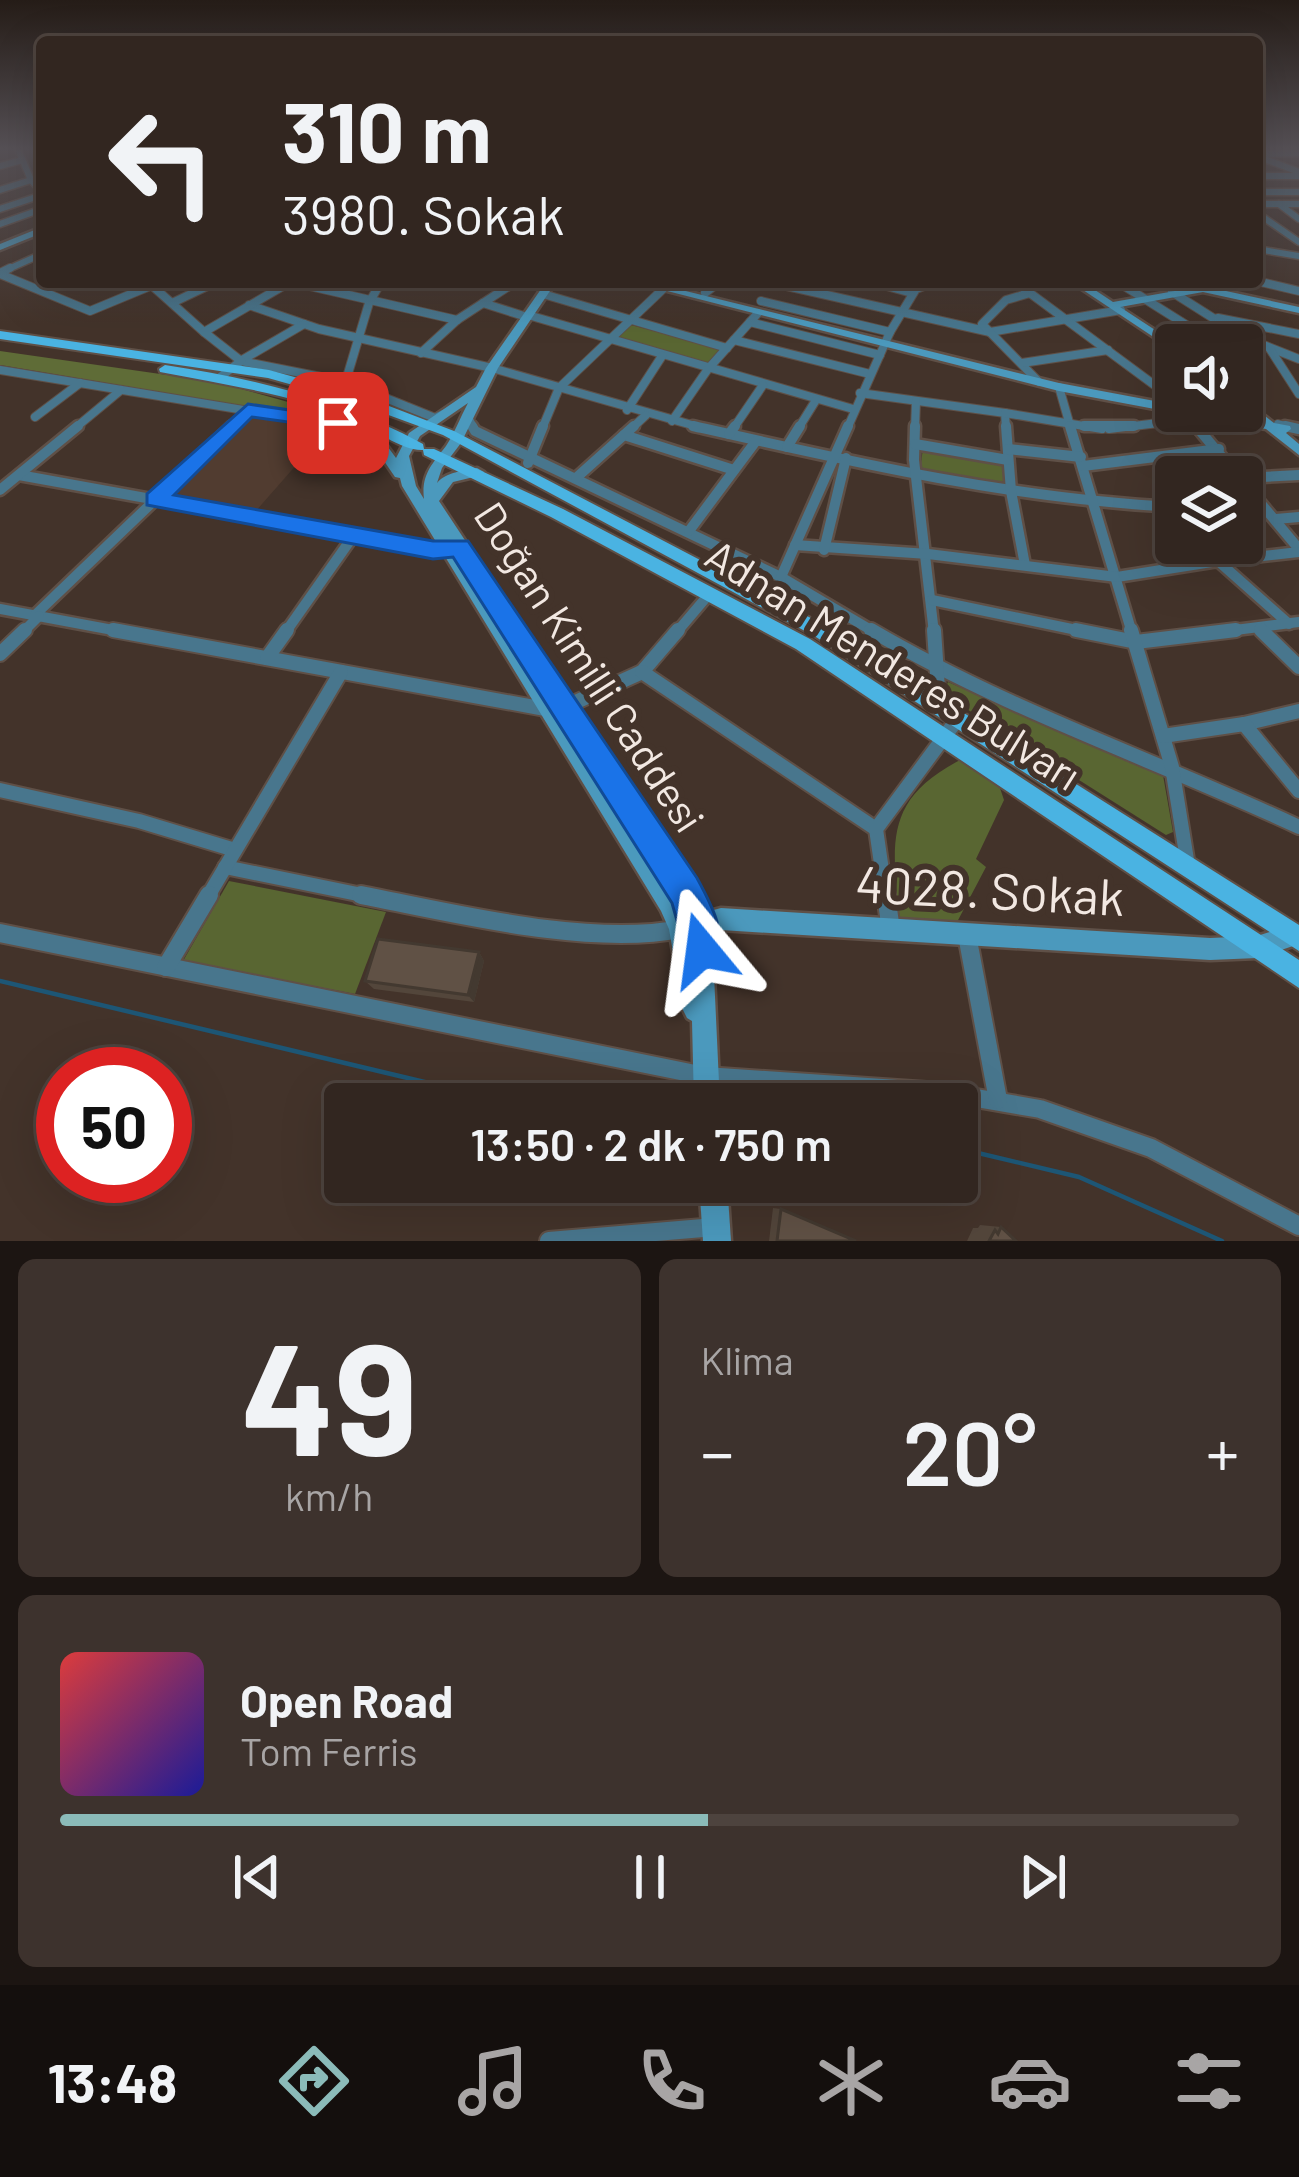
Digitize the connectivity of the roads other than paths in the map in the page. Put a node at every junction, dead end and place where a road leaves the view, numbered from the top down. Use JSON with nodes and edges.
{"nodes":[{"id":1,"x":36,"y":211,"type":"edge"},
{"id":2,"x":1263,"y":217,"type":"edge"},
{"id":3,"x":0,"y":224,"type":"edge"},
{"id":4,"x":36,"y":230,"type":"edge"},
{"id":5,"x":1299,"y":238,"type":"edge"},
{"id":6,"x":0,"y":245,"type":"edge"},
{"id":7,"x":1263,"y":250,"type":"edge"},
{"id":8,"x":1299,"y":256,"type":"edge"},
{"id":9,"x":36,"y":257,"type":"edge"},
{"id":10,"x":0,"y":273,"type":"edge"},
{"id":11,"x":1263,"y":282,"type":"edge"},
{"id":12,"x":36,"y":284,"type":"edge"},
{"id":13,"x":45,"y":288,"type":"edge"},
{"id":14,"x":142,"y":288,"type":"edge"},
{"id":15,"x":158,"y":288,"type":"edge"},
{"id":16,"x":203,"y":288,"type":"edge"},
{"id":17,"x":280,"y":288,"type":"edge"},
{"id":18,"x":314,"y":288,"type":"edge"},
{"id":19,"x":377,"y":288,"type":"edge"},
{"id":20,"x":505,"y":288,"type":"edge"},
{"id":21,"x":545,"y":288,"type":"edge"},
{"id":22,"x":548,"y":288,"type":"edge"},
{"id":23,"x":659,"y":288,"type":"edge"},
{"id":24,"x":673,"y":288,"type":"edge"},
{"id":25,"x":678,"y":288,"type":"edge"},
{"id":26,"x":710,"y":288,"type":"edge"},
{"id":27,"x":772,"y":288,"type":"edge"},
{"id":28,"x":798,"y":288,"type":"edge"},
{"id":29,"x":890,"y":288,"type":"edge"},
{"id":30,"x":922,"y":288,"type":"edge"},
{"id":31,"x":1023,"y":288,"type":"edge"},
{"id":32,"x":1090,"y":288,"type":"edge"},
{"id":33,"x":1128,"y":288,"type":"edge"},
{"id":34,"x":1195,"y":288,"type":"edge"},
{"id":35,"x":1215,"y":288,"type":"edge"},
{"id":36,"x":1299,"y":291,"type":"edge"},
{"id":37,"x":1172,"y":292,"type":"junction"},
{"id":38,"x":704,"y":293,"type":"junction"},
{"id":39,"x":912,"y":293,"type":"junction"},
{"id":40,"x":1030,"y":293,"type":"junction"},
{"id":41,"x":1146,"y":298,"type":"junction"},
{"id":42,"x":369,"y":302,"type":"junction"},
{"id":43,"x":172,"y":303,"type":"junction"},
{"id":44,"x":484,"y":303,"type":"junction"},
{"id":45,"x":249,"y":305,"type":"junction"},
{"id":46,"x":1120,"y":307,"type":"junction"},
{"id":47,"x":757,"y":310,"type":"junction"},
{"id":48,"x":1299,"y":310,"type":"edge"},
{"id":49,"x":901,"y":311,"type":"junction"},
{"id":50,"x":528,"y":316,"type":"junction"},
{"id":51,"x":1215,"y":318,"type":"junction"},
{"id":52,"x":457,"y":320,"type":"junction"},
{"id":53,"x":1068,"y":320,"type":"junction"},
{"id":54,"x":628,"y":321,"type":"junction"},
{"id":55,"x":304,"y":324,"type":"junction"},
{"id":56,"x":1186,"y":324,"type":"edge"},
{"id":57,"x":1155,"y":331,"type":"edge"},
{"id":58,"x":204,"y":332,"type":"junction"},
{"id":59,"x":990,"y":332,"type":"junction"},
{"id":60,"x":1299,"y":334,"type":"edge"},
{"id":61,"x":0,"y":335,"type":"edge"},
{"id":62,"x":359,"y":337,"type":"junction"},
{"id":63,"x":607,"y":340,"type":"junction"},
{"id":64,"x":885,"y":343,"type":"junction"},
{"id":65,"x":731,"y":344,"type":"junction"},
{"id":66,"x":0,"y":346,"type":"edge"},
{"id":67,"x":1263,"y":347,"type":"edge"},
{"id":68,"x":1266,"y":347,"type":"junction"},
{"id":69,"x":1108,"y":350,"type":"junction"},
{"id":70,"x":421,"y":352,"type":"junction"},
{"id":71,"x":662,"y":356,"type":"junction"},
{"id":72,"x":1299,"y":359,"type":"edge"},
{"id":73,"x":237,"y":363,"type":"junction"},
{"id":74,"x":1022,"y":363,"type":"junction"},
{"id":75,"x":492,"y":368,"type":"junction"},
{"id":76,"x":708,"y":369,"type":"junction"},
{"id":77,"x":0,"y":370,"type":"edge"},
{"id":78,"x":870,"y":374,"type":"junction"},
{"id":79,"x":219,"y":378,"type":"junction"},
{"id":80,"x":1037,"y":378,"type":"junction"},
{"id":81,"x":80,"y":383,"type":"junction"},
{"id":82,"x":763,"y":385,"type":"junction"},
{"id":83,"x":1059,"y":387,"type":"junction"},
{"id":84,"x":1155,"y":387,"type":"edge"},
{"id":85,"x":344,"y":388,"type":"junction"},
{"id":86,"x":559,"y":388,"type":"junction"},
{"id":87,"x":121,"y":390,"type":"junction"},
{"id":88,"x":860,"y":393,"type":"junction"},
{"id":89,"x":1299,"y":394,"type":"edge"},
{"id":90,"x":816,"y":400,"type":"junction"},
{"id":91,"x":916,"y":401,"type":"junction"},
{"id":92,"x":1155,"y":403,"type":"edge"},
{"id":93,"x":1155,"y":404,"type":"edge"},
{"id":94,"x":853,"y":409,"type":"junction"},
{"id":95,"x":248,"y":410,"type":"junction"},
{"id":96,"x":627,"y":410,"type":"junction"},
{"id":97,"x":464,"y":411,"type":"junction"},
{"id":98,"x":1005,"y":413,"type":"junction"},
{"id":99,"x":359,"y":416,"type":"junction"},
{"id":100,"x":646,"y":416,"type":"junction"},
{"id":101,"x":1155,"y":416,"type":"edge"},
{"id":102,"x":35,"y":417,"type":"dead end"},
{"id":103,"x":672,"y":421,"type":"junction"},
{"id":104,"x":1072,"y":424,"type":"junction"},
{"id":105,"x":1283,"y":427,"type":"edge"},
{"id":106,"x":1204,"y":432,"type":"edge"},
{"id":107,"x":729,"y":434,"type":"junction"},
{"id":108,"x":624,"y":435,"type":"junction"},
{"id":109,"x":434,"y":441,"type":"junction"},
{"id":110,"x":756,"y":441,"type":"junction"},
{"id":111,"x":1299,"y":442,"type":"edge"},
{"id":112,"x":915,"y":443,"type":"junction"},
{"id":113,"x":787,"y":447,"type":"junction"},
{"id":114,"x":1219,"y":448,"type":"junction"},
{"id":115,"x":1299,"y":451,"type":"edge"},
{"id":116,"x":1008,"y":455,"type":"junction"},
{"id":117,"x":1225,"y":456,"type":"edge"},
{"id":118,"x":839,"y":457,"type":"junction"},
{"id":119,"x":1082,"y":462,"type":"junction"},
{"id":120,"x":527,"y":466,"type":"junction"},
{"id":121,"x":734,"y":470,"type":"junction"},
{"id":122,"x":477,"y":472,"type":"junction"},
{"id":123,"x":916,"y":472,"type":"junction"},
{"id":124,"x":19,"y":475,"type":"junction"},
{"id":125,"x":1299,"y":475,"type":"edge"},
{"id":126,"x":1263,"y":477,"type":"edge"},
{"id":127,"x":576,"y":478,"type":"junction"},
{"id":128,"x":409,"y":487,"type":"junction"},
{"id":129,"x":0,"y":490,"type":"edge"},
{"id":130,"x":1011,"y":490,"type":"junction"},
{"id":131,"x":155,"y":499,"type":"junction"},
{"id":132,"x":431,"y":501,"type":"junction"},
{"id":133,"x":1094,"y":503,"type":"junction"},
{"id":134,"x":1155,"y":506,"type":"edge"},
{"id":135,"x":1263,"y":506,"type":"edge"},
{"id":136,"x":1299,"y":517,"type":"edge"},
{"id":137,"x":1276,"y":519,"type":"junction"},
{"id":138,"x":689,"y":531,"type":"junction"},
{"id":139,"x":354,"y":535,"type":"junction"},
{"id":140,"x":795,"y":545,"type":"junction"},
{"id":141,"x":453,"y":549,"type":"junction"},
{"id":142,"x":824,"y":550,"type":"junction"},
{"id":143,"x":1299,"y":550,"type":"edge"},
{"id":144,"x":928,"y":554,"type":"junction"},
{"id":145,"x":1263,"y":555,"type":"edge"},
{"id":146,"x":1199,"y":564,"type":"edge"},
{"id":147,"x":1222,"y":564,"type":"edge"},
{"id":148,"x":1025,"y":566,"type":"junction"},
{"id":149,"x":781,"y":577,"type":"junction"},
{"id":150,"x":1117,"y":577,"type":"junction"},
{"id":151,"x":710,"y":592,"type":"junction"},
{"id":152,"x":932,"y":600,"type":"junction"},
{"id":153,"x":778,"y":607,"type":"junction"},
{"id":154,"x":0,"y":609,"type":"edge"},
{"id":155,"x":37,"y":616,"type":"junction"},
{"id":156,"x":1294,"y":623,"type":"edge"},
{"id":157,"x":1260,"y":628,"type":"junction"},
{"id":158,"x":1136,"y":642,"type":"junction"},
{"id":159,"x":0,"y":654,"type":"edge"},
{"id":160,"x":267,"y":658,"type":"junction"},
{"id":161,"x":1299,"y":667,"type":"edge"},
{"id":162,"x":936,"y":668,"type":"junction"},
{"id":163,"x":341,"y":672,"type":"junction"},
{"id":164,"x":642,"y":672,"type":"junction"},
{"id":165,"x":939,"y":704,"type":"junction"},
{"id":166,"x":556,"y":709,"type":"junction"},
{"id":167,"x":1299,"y":711,"type":"edge"},
{"id":168,"x":958,"y":717,"type":"junction"},
{"id":169,"x":1244,"y":724,"type":"junction"},
{"id":170,"x":945,"y":736,"type":"junction"},
{"id":171,"x":1163,"y":736,"type":"junction"},
{"id":172,"x":1172,"y":767,"type":"junction"},
{"id":173,"x":0,"y":790,"type":"edge"},
{"id":174,"x":1299,"y":791,"type":"edge"},
{"id":175,"x":1299,"y":827,"type":"edge"},
{"id":176,"x":876,"y":829,"type":"junction"},
{"id":177,"x":236,"y":850,"type":"junction"},
{"id":178,"x":225,"y":867,"type":"junction"},
{"id":179,"x":1188,"y":867,"type":"junction"},
{"id":180,"x":690,"y":927,"type":"junction"},
{"id":181,"x":891,"y":931,"type":"junction"},
{"id":182,"x":0,"y":933,"type":"edge"},
{"id":183,"x":967,"y":935,"type":"junction"},
{"id":184,"x":1296,"y":937,"type":"edge"},
{"id":185,"x":1257,"y":947,"type":"junction"},
{"id":186,"x":166,"y":967,"type":"junction"},
{"id":187,"x":1299,"y":975,"type":"edge"},
{"id":188,"x":705,"y":1076,"type":"junction"},
{"id":189,"x":706,"y":1083,"type":"edge"},
{"id":190,"x":998,"y":1100,"type":"junction"},
{"id":191,"x":715,"y":1203,"type":"edge"},
{"id":192,"x":1299,"y":1226,"type":"edge"},
{"id":193,"x":717,"y":1234,"type":"edge"},
{"id":194,"x":567,"y":1240,"type":"edge"},
{"id":195,"x":549,"y":1241,"type":"edge"}],
"edges":[{"from":1,"to":3,"type":"street"},
{"from":2,"to":5,"type":"street"},
{"from":4,"to":6,"type":"street"},
{"from":7,"to":8,"type":"street"},
{"from":9,"to":10,"type":"street"},
{"from":10,"to":12,"type":"street"},
{"from":11,"to":36,"type":"street"},
{"from":13,"to":14,"type":"street"},
{"from":15,"to":43,"type":"street"},
{"from":16,"to":43,"type":"street"},
{"from":17,"to":45,"type":"street"},
{"from":18,"to":42,"type":"street"},
{"from":19,"to":42,"type":"street"},
{"from":20,"to":44,"type":"street"},
{"from":21,"to":50,"type":"street"},
{"from":22,"to":54,"type":"street"},
{"from":23,"to":54,"type":"street"},
{"from":24,"to":47,"type":"street"},
{"from":25,"to":38,"type":"street"},
{"from":26,"to":38,"type":"street"},
{"from":27,"to":47,"type":"street"},
{"from":28,"to":49,"type":"street"},
{"from":29,"to":39,"type":"street"},
{"from":30,"to":39,"type":"street"},
{"from":31,"to":40,"type":"street"},
{"from":32,"to":46,"type":"street"},
{"from":33,"to":41,"type":"street"},
{"from":34,"to":37,"type":"street"},
{"from":35,"to":48,"type":"street"},
{"from":37,"to":41,"type":"street"},
{"from":37,"to":51,"type":"street"},
{"from":38,"to":47,"type":"street"},
{"from":39,"to":49,"type":"street"},
{"from":40,"to":53,"type":"street"},
{"from":40,"to":59,"type":"street"},
{"from":41,"to":46,"type":"street"},
{"from":41,"to":56,"type":"street"},
{"from":42,"to":52,"type":"street"},
{"from":42,"to":62,"type":"street"},
{"from":43,"to":58,"type":"street"},
{"from":44,"to":50,"type":"street"},
{"from":44,"to":52,"type":"street"},
{"from":45,"to":55,"type":"street"},
{"from":45,"to":58,"type":"street"},
{"from":46,"to":53,"type":"street"},
{"from":46,"to":57,"type":"street"},
{"from":47,"to":64,"type":"street"},
{"from":47,"to":65,"type":"street"},
{"from":49,"to":59,"type":"street"},
{"from":49,"to":64,"type":"street"},
{"from":50,"to":63,"type":"street"},
{"from":50,"to":75,"type":"street"},
{"from":51,"to":60,"type":"street"},
{"from":51,"to":68,"type":"street"},
{"from":52,"to":70,"type":"street"},
{"from":53,"to":59,"type":"street"},
{"from":53,"to":69,"type":"street"},
{"from":54,"to":63,"type":"street"},
{"from":54,"to":65,"type":"street"},
{"from":55,"to":62,"type":"street"},
{"from":55,"to":73,"type":"street"},
{"from":58,"to":73,"type":"street"},
{"from":59,"to":74,"type":"street"},
{"from":61,"to":73,"type":"main road","name":"Adnan Menderes Bulvarı"},
{"from":62,"to":70,"type":"street"},
{"from":62,"to":85,"type":"street"},
{"from":63,"to":71,"type":"street"},
{"from":63,"to":86,"type":"street"},
{"from":64,"to":78,"type":"street"},
{"from":64,"to":80,"type":"street"},
{"from":65,"to":76,"type":"street"},
{"from":65,"to":78,"type":"street"},
{"from":66,"to":79,"type":"main road","name":"Adnan Menderes Bulvarı"},
{"from":67,"to":68,"type":"street"},
{"from":68,"to":72,"type":"street"},
{"from":68,"to":89,"type":"street"},
{"from":69,"to":74,"type":"street"},
{"from":69,"to":84,"type":"street"},
{"from":70,"to":75,"type":"street"},
{"from":71,"to":76,"type":"street"},
{"from":71,"to":96,"type":"street"},
{"from":73,"to":79,"type":"street"},
{"from":73,"to":85,"type":"main road","name":"Adnan Menderes Bulvarı"},
{"from":74,"to":80,"type":"street"},
{"from":75,"to":86,"type":"street"},
{"from":75,"to":97,"type":"street"},
{"from":76,"to":82,"type":"street"},
{"from":76,"to":103,"type":"street"},
{"from":77,"to":81,"type":"street"},
{"from":78,"to":88,"type":"street"},
{"from":79,"to":99,"type":"main road","name":"Adnan Menderes Bulvarı"},
{"from":80,"to":83,"type":"street"},
{"from":80,"to":92,"type":"street"},
{"from":81,"to":87,"type":"street"},
{"from":81,"to":102,"type":"street"},
{"from":82,"to":90,"type":"street"},
{"from":82,"to":107,"type":"street"},
{"from":83,"to":93,"type":"street"},
{"from":83,"to":104,"type":"street"},
{"from":85,"to":97,"type":"street"},
{"from":85,"to":109,"type":"main road","name":"Adnan Menderes Bulvarı"},
{"from":86,"to":96,"type":"street"},
{"from":86,"to":120,"type":"street"},
{"from":87,"to":95,"type":"street"},
{"from":87,"to":124,"type":"street"},
{"from":88,"to":91,"type":"street"},
{"from":88,"to":94,"type":"street"},
{"from":90,"to":94,"type":"street"},
{"from":90,"to":113,"type":"street"},
{"from":91,"to":98,"type":"street"},
{"from":91,"to":112,"type":"street"},
{"from":94,"to":118,"type":"street"},
{"from":95,"to":99,"type":"street"},
{"from":95,"to":131,"type":"street"},
{"from":96,"to":100,"type":"street"},
{"from":97,"to":109,"type":"street"},
{"from":97,"to":109,"type":"street"},
{"from":97,"to":120,"type":"street"},
{"from":98,"to":104,"type":"street"},
{"from":98,"to":116,"type":"street"},
{"from":99,"to":109,"type":"main road","name":"Adnan Menderes Bulvarı"},
{"from":99,"to":128,"type":"street"},
{"from":100,"to":103,"type":"street"},
{"from":100,"to":108,"type":"street"},
{"from":101,"to":104,"type":"street"},
{"from":103,"to":107,"type":"street"},
{"from":104,"to":119,"type":"street"},
{"from":105,"to":111,"type":"street"},
{"from":105,"to":115,"type":"street"},
{"from":106,"to":114,"type":"street"},
{"from":107,"to":110,"type":"street"},
{"from":108,"to":121,"type":"street"},
{"from":108,"to":127,"type":"street"},
{"from":109,"to":120,"type":"main road","name":"Adnan Menderes Bulvarı"},
{"from":109,"to":122,"type":"main road","name":"Adnan Menderes Bulvarı"},
{"from":109,"to":128,"type":"street","name":"Doğan Kimilli Caddesi"},
{"from":109,"to":132,"type":"street","name":"Doğan Kimilli Caddesi"},
{"from":110,"to":113,"type":"street"},
{"from":110,"to":121,"type":"street"},
{"from":112,"to":116,"type":"street"},
{"from":112,"to":123,"type":"street"},
{"from":113,"to":118,"type":"street"},
{"from":114,"to":117,"type":"street"},
{"from":114,"to":119,"type":"street"},
{"from":116,"to":119,"type":"street"},
{"from":116,"to":130,"type":"street"},
{"from":118,"to":123,"type":"street"},
{"from":118,"to":140,"type":"street"},
{"from":118,"to":142,"type":"street"},
{"from":119,"to":133,"type":"street"},
{"from":120,"to":127,"type":"street"},
{"from":120,"to":153,"type":"main road","name":"Adnan Menderes Bulvarı"},
{"from":121,"to":138,"type":"street"},
{"from":122,"to":132,"type":"street"},
{"from":122,"to":151,"type":"main road","name":"Adnan Menderes Bulvarı"},
{"from":123,"to":130,"type":"street"},
{"from":123,"to":144,"type":"street"},
{"from":124,"to":129,"type":"street"},
{"from":124,"to":131,"type":"street"},
{"from":125,"to":126,"type":"street"},
{"from":127,"to":138,"type":"street"},
{"from":128,"to":141,"type":"street","name":"Doğan Kimilli Caddesi"},
{"from":130,"to":133,"type":"street"},
{"from":130,"to":148,"type":"street"},
{"from":131,"to":139,"type":"street"},
{"from":131,"to":155,"type":"street"},
{"from":132,"to":141,"type":"street","name":"Doğan Kimilli Caddesi"},
{"from":133,"to":134,"type":"street"},
{"from":133,"to":150,"type":"street"},
{"from":135,"to":137,"type":"street"},
{"from":136,"to":137,"type":"street"},
{"from":137,"to":143,"type":"street"},
{"from":138,"to":149,"type":"street"},
{"from":139,"to":141,"type":"street"},
{"from":139,"to":160,"type":"street"},
{"from":140,"to":142,"type":"street"},
{"from":140,"to":149,"type":"street"},
{"from":141,"to":166,"type":"street","name":"Doğan Kimilli Caddesi"},
{"from":142,"to":144,"type":"street"},
{"from":143,"to":145,"type":"street"},
{"from":144,"to":148,"type":"street"},
{"from":144,"to":152,"type":"street"},
{"from":146,"to":150,"type":"street"},
{"from":147,"to":156,"type":"street"},
{"from":148,"to":150,"type":"street"},
{"from":149,"to":153,"type":"street"},
{"from":149,"to":162,"type":"street"},
{"from":150,"to":158,"type":"street"},
{"from":151,"to":164,"type":"street"},
{"from":151,"to":170,"type":"main road","name":"Adnan Menderes Bulvarı"},
{"from":152,"to":158,"type":"street"},
{"from":152,"to":162,"type":"street"},
{"from":153,"to":165,"type":"main road","name":"Adnan Menderes Bulvarı"},
{"from":154,"to":155,"type":"street"},
{"from":155,"to":159,"type":"street"},
{"from":155,"to":160,"type":"street"},
{"from":156,"to":157,"type":"street"},
{"from":157,"to":158,"type":"street"},
{"from":157,"to":161,"type":"street"},
{"from":158,"to":171,"type":"street"},
{"from":160,"to":163,"type":"street"},
{"from":162,"to":165,"type":"street"},
{"from":162,"to":172,"type":"street"},
{"from":163,"to":166,"type":"street"},
{"from":163,"to":177,"type":"street"},
{"from":164,"to":166,"type":"street"},
{"from":164,"to":176,"type":"street"},
{"from":165,"to":168,"type":"main road","name":"Adnan Menderes Bulvarı"},
{"from":166,"to":180,"type":"street","name":"Doğan Kimilli Caddesi"},
{"from":167,"to":169,"type":"street"},
{"from":168,"to":170,"type":"street"},
{"from":168,"to":179,"type":"main road","name":"Adnan Menderes Bulvarı"},
{"from":169,"to":171,"type":"street"},
{"from":169,"to":174,"type":"street"},
{"from":170,"to":176,"type":"street"},
{"from":170,"to":185,"type":"main road","name":"Adnan Menderes Bulvarı"},
{"from":171,"to":172,"type":"street"},
{"from":172,"to":175,"type":"street"},
{"from":172,"to":179,"type":"street"},
{"from":173,"to":177,"type":"street"},
{"from":176,"to":181,"type":"street"},
{"from":177,"to":178,"type":"street"},
{"from":178,"to":180,"type":"street"},
{"from":178,"to":186,"type":"street"},
{"from":179,"to":184,"type":"main road","name":"Adnan Menderes Bulvarı"},
{"from":180,"to":181,"type":"street","name":"4028. Sokak"},
{"from":180,"to":188,"type":"street","name":"Doğan Kimilli Caddesi"},
{"from":181,"to":183,"type":"street","name":"4028. Sokak"},
{"from":182,"to":186,"type":"street"},
{"from":183,"to":185,"type":"street","name":"4028. Sokak"},
{"from":183,"to":190,"type":"street"},
{"from":184,"to":185,"type":"street","name":"4028. Sokak"},
{"from":185,"to":187,"type":"main road","name":"Adnan Menderes Bulvarı"},
{"from":186,"to":188,"type":"street"},
{"from":188,"to":189,"type":"street","name":"Doğan Kimilli Caddesi"},
{"from":188,"to":190,"type":"street"},
{"from":190,"to":192,"type":"street"},
{"from":191,"to":193,"type":"street"},
{"from":193,"to":194,"type":"street"},
{"from":194,"to":195,"type":"street"}]}
